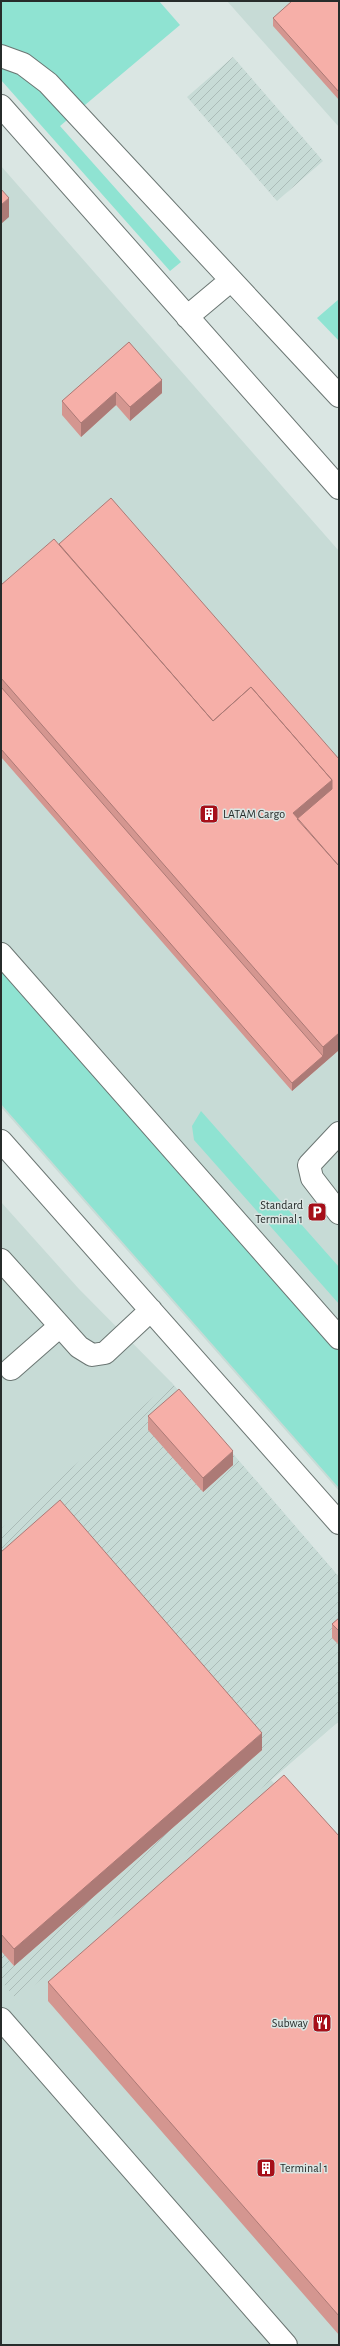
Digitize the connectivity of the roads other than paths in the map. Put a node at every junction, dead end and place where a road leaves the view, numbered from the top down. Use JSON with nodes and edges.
{"nodes":[{"id":1,"x":1,"y":56,"type":"edge"},
{"id":2,"x":1,"y":106,"type":"edge"},
{"id":3,"x":230,"y":281,"type":"junction"},
{"id":4,"x":187,"y":316,"type":"junction"},
{"id":5,"x":339,"y":396,"type":"edge"},
{"id":6,"x":339,"y":488,"type":"edge"},
{"id":7,"x":1,"y":954,"type":"edge"},
{"id":8,"x":339,"y":1133,"type":"edge"},
{"id":9,"x":1,"y":1141,"type":"edge"},
{"id":10,"x":339,"y":1213,"type":"edge"},
{"id":11,"x":1,"y":1260,"type":"edge"},
{"id":12,"x":151,"y":1310,"type":"junction"},
{"id":13,"x":60,"y":1326,"type":"junction"},
{"id":14,"x":339,"y":1338,"type":"edge"},
{"id":15,"x":11,"y":1369,"type":"dead end"},
{"id":16,"x":339,"y":1523,"type":"edge"},
{"id":17,"x":1,"y":2019,"type":"edge"},
{"id":18,"x":286,"y":2345,"type":"edge"}],
"edges":[{"from":1,"to":3,"type":"street"},
{"from":2,"to":4,"type":"street"},
{"from":3,"to":4,"type":"street"},
{"from":3,"to":5,"type":"street"},
{"from":4,"to":6,"type":"street"},
{"from":7,"to":14,"type":"street"},
{"from":8,"to":10,"type":"street"},
{"from":9,"to":12,"type":"street"},
{"from":11,"to":13,"type":"street"},
{"from":12,"to":13,"type":"street"},
{"from":12,"to":16,"type":"street"},
{"from":13,"to":15,"type":"street"},
{"from":17,"to":18,"type":"street"}]}
